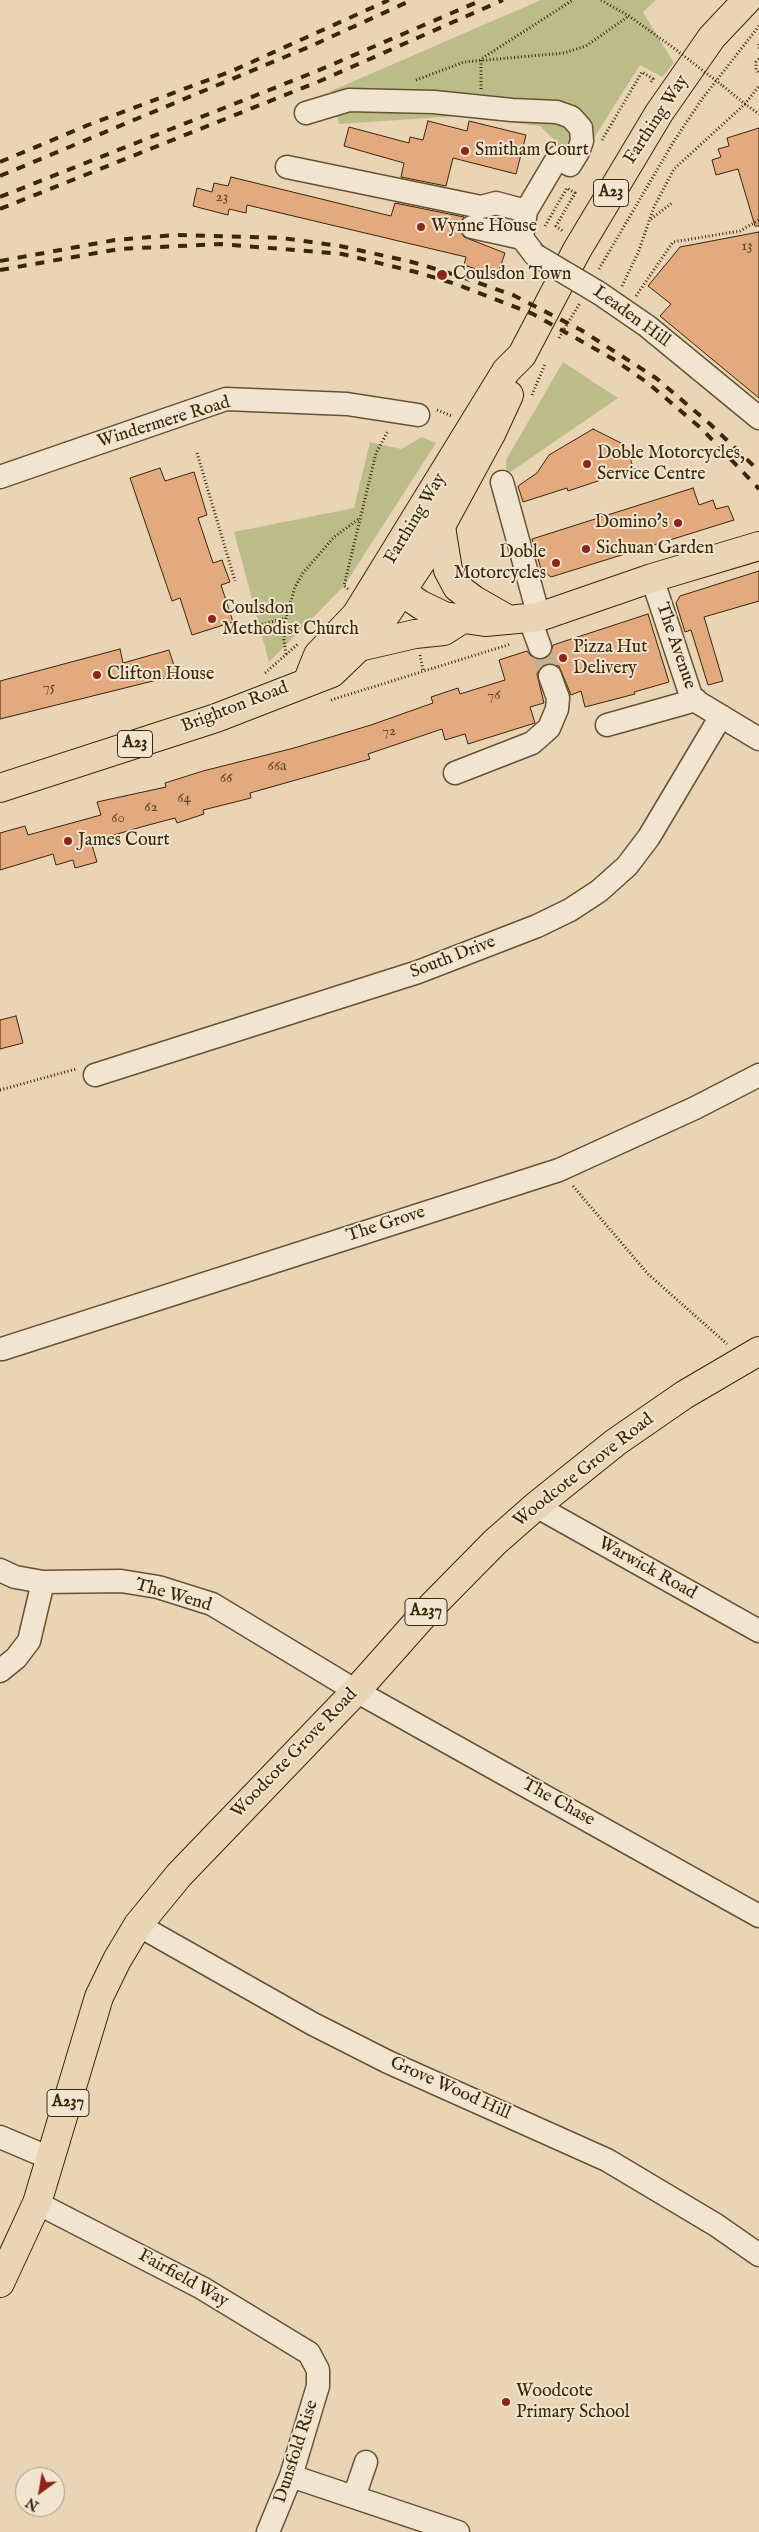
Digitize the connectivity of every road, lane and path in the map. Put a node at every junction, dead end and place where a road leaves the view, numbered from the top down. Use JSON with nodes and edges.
{"nodes":[{"id":1,"x":573,"y":0,"type":"edge"},
{"id":2,"x":601,"y":0,"type":"edge"},
{"id":3,"x":747,"y":0,"type":"edge"},
{"id":4,"x":629,"y":16,"type":"junction"},
{"id":5,"x":759,"y":26,"type":"edge"},
{"id":6,"x":759,"y":44,"type":"edge"},
{"id":7,"x":759,"y":49,"type":"edge"},
{"id":8,"x":481,"y":59,"type":"junction"},
{"id":9,"x":759,"y":59,"type":"edge"},
{"id":10,"x":759,"y":73,"type":"edge"},
{"id":11,"x":412,"y":82,"type":"dead end"},
{"id":12,"x":759,"y":86,"type":"edge"},
{"id":13,"x":648,"y":88,"type":"dead end"},
{"id":14,"x":745,"y":104,"type":"junction"},
{"id":15,"x":481,"y":107,"type":"junction"},
{"id":16,"x":306,"y":113,"type":"dead end"},
{"id":17,"x":759,"y":114,"type":"edge"},
{"id":18,"x":598,"y":148,"type":"dead end"},
{"id":19,"x":287,"y":167,"type":"dead end"},
{"id":20,"x":672,"y":203,"type":"dead end"},
{"id":21,"x":526,"y":211,"type":"junction"},
{"id":22,"x":649,"y":220,"type":"junction"},
{"id":23,"x":759,"y":220,"type":"edge"},
{"id":24,"x":570,"y":223,"type":"dead end"},
{"id":25,"x":545,"y":226,"type":"dead end"},
{"id":26,"x":472,"y":227,"type":"dead end"},
{"id":27,"x":565,"y":232,"type":"junction"},
{"id":28,"x":560,"y":240,"type":"dead end"},
{"id":29,"x":528,"y":246,"type":"junction"},
{"id":30,"x":604,"y":296,"type":"junction"},
{"id":31,"x":558,"y":339,"type":"dead end"},
{"id":32,"x":522,"y":355,"type":"junction"},
{"id":33,"x":418,"y":415,"type":"dead end"},
{"id":34,"x":759,"y":418,"type":"edge"},
{"id":35,"x":391,"y":420,"type":"junction"},
{"id":36,"x":198,"y":453,"type":"dead end"},
{"id":37,"x":0,"y":477,"type":"edge"},
{"id":38,"x":502,"y":482,"type":"dead end"},
{"id":39,"x":361,"y":518,"type":"junction"},
{"id":40,"x":441,"y":527,"type":"junction"},
{"id":41,"x":759,"y":546,"type":"edge"},
{"id":42,"x":652,"y":578,"type":"junction"},
{"id":43,"x":235,"y":581,"type":"dead end"},
{"id":44,"x":378,"y":584,"type":"junction"},
{"id":45,"x":349,"y":590,"type":"junction"},
{"id":46,"x":344,"y":596,"type":"dead end"},
{"id":47,"x":286,"y":618,"type":"junction"},
{"id":48,"x":461,"y":620,"type":"junction"},
{"id":49,"x":530,"y":625,"type":"junction"},
{"id":50,"x":255,"y":626,"type":"dead end"},
{"id":51,"x":302,"y":639,"type":"dead end"},
{"id":52,"x":359,"y":647,"type":"junction"},
{"id":53,"x":286,"y":654,"type":"junction"},
{"id":54,"x":261,"y":676,"type":"dead end"},
{"id":55,"x":550,"y":676,"type":"tunnel mouth"},
{"id":56,"x":308,"y":680,"type":"junction"},
{"id":57,"x":696,"y":700,"type":"junction"},
{"id":58,"x":325,"y":702,"type":"dead end"},
{"id":59,"x":721,"y":716,"type":"junction"},
{"id":60,"x":607,"y":725,"type":"dead end"},
{"id":61,"x":759,"y":739,"type":"edge"},
{"id":62,"x":456,"y":773,"type":"dead end"},
{"id":63,"x":0,"y":788,"type":"edge"},
{"id":64,"x":95,"y":1074,"type":"joint"},
{"id":65,"x":759,"y":1075,"type":"edge"},
{"id":66,"x":0,"y":1090,"type":"edge"},
{"id":67,"x":559,"y":1170,"type":"junction"},
{"id":68,"x":0,"y":1350,"type":"edge"},
{"id":69,"x":752,"y":1355,"type":"edge"},
{"id":70,"x":536,"y":1506,"type":"junction"},
{"id":71,"x":0,"y":1570,"type":"edge"},
{"id":72,"x":43,"y":1582,"type":"junction"},
{"id":73,"x":759,"y":1631,"type":"edge"},
{"id":74,"x":0,"y":1671,"type":"edge"},
{"id":75,"x":356,"y":1691,"type":"junction"},
{"id":76,"x":759,"y":1916,"type":"edge"},
{"id":77,"x":138,"y":1925,"type":"junction"},
{"id":78,"x":0,"y":2137,"type":"edge"},
{"id":79,"x":52,"y":2160,"type":"junction"},
{"id":80,"x":37,"y":2203,"type":"junction"},
{"id":81,"x":759,"y":2254,"type":"edge"},
{"id":82,"x":0,"y":2283,"type":"edge"},
{"id":83,"x":318,"y":2370,"type":"joint"},
{"id":84,"x":366,"y":2462,"type":"dead end"},
{"id":85,"x":291,"y":2476,"type":"junction"},
{"id":86,"x":354,"y":2497,"type":"junction"},
{"id":87,"x":268,"y":2532,"type":"edge"},
{"id":88,"x":458,"y":2532,"type":"edge"}],
"edges":[{"from":1,"to":8,"type":"path"},
{"from":2,"to":4,"type":"path"},
{"from":3,"to":32,"type":"main road","name":"Farthing Way","number":"A23"},
{"from":4,"to":8,"type":"path"},
{"from":4,"to":14,"type":"path","bridge":true},
{"from":5,"to":30,"type":"path"},
{"from":6,"to":7,"type":"path"},
{"from":8,"to":11,"type":"path"},
{"from":8,"to":15,"type":"path"},
{"from":9,"to":10,"type":"path"},
{"from":12,"to":14,"type":"path"},
{"from":13,"to":18,"type":"path"},
{"from":14,"to":17,"type":"path"},
{"from":14,"to":22,"type":"path"},
{"from":15,"to":16,"type":"street"},
{"from":15,"to":21,"type":"street"},
{"from":19,"to":21,"type":"street"},
{"from":20,"to":22,"type":"path"},
{"from":21,"to":29,"type":"street"},
{"from":22,"to":30,"type":"path"},
{"from":23,"to":30,"type":"path"},
{"from":24,"to":27,"type":"path"},
{"from":25,"to":27,"type":"path"},
{"from":26,"to":29,"type":"street","name":"Leaden Hill"},
{"from":27,"to":28,"type":"path"},
{"from":29,"to":30,"type":"street","name":"Leaden Hill","bridge":true},
{"from":30,"to":31,"type":"path"},
{"from":30,"to":34,"type":"street","name":"Leaden Hill"},
{"from":32,"to":40,"type":"main road","name":"Farthing Way","number":"A23"},
{"from":32,"to":44,"type":"main road","name":"Farthing Way","number":"A23"},
{"from":33,"to":35,"type":"street","name":"Windermere Road"},
{"from":35,"to":37,"type":"street","name":"Windermere Road"},
{"from":35,"to":39,"type":"path"},
{"from":36,"to":43,"type":"path"},
{"from":38,"to":49,"type":"street"},
{"from":39,"to":45,"type":"path"},
{"from":39,"to":47,"type":"path"},
{"from":40,"to":44,"type":"main road","name":"Farthing Way","number":"A23"},
{"from":40,"to":49,"type":"main road"},
{"from":41,"to":42,"type":"main road"},
{"from":42,"to":49,"type":"main road"},
{"from":42,"to":57,"type":"street","name":"The Avenue"},
{"from":44,"to":45,"type":"path"},
{"from":44,"to":48,"type":"main road"},
{"from":44,"to":52,"type":"main road","number":"A23"},
{"from":44,"to":56,"type":"main road","name":"Farthing Way","number":"A23"},
{"from":45,"to":46,"type":"path"},
{"from":47,"to":50,"type":"path"},
{"from":47,"to":53,"type":"path"},
{"from":48,"to":49,"type":"main road"},
{"from":48,"to":52,"type":"main road"},
{"from":49,"to":58,"type":"path"},
{"from":51,"to":53,"type":"path"},
{"from":52,"to":56,"type":"main road","name":"Brighton Road","number":"A23"},
{"from":53,"to":54,"type":"path"},
{"from":55,"to":62,"type":"street"},
{"from":56,"to":63,"type":"main road","name":"Brighton Road","number":"A23"},
{"from":57,"to":59,"type":"street","name":"The Avenue"},
{"from":57,"to":60,"type":"street"},
{"from":59,"to":61,"type":"street","name":"The Avenue"},
{"from":59,"to":64,"type":"street","name":"South Drive"},
{"from":64,"to":66,"type":"path"},
{"from":65,"to":67,"type":"street","name":"The Grove"},
{"from":67,"to":68,"type":"street","name":"The Grove"},
{"from":67,"to":69,"type":"path"},
{"from":69,"to":70,"type":"main road","name":"Woodcote Grove Road","number":"A237"},
{"from":70,"to":73,"type":"street","name":"Warwick Road"},
{"from":70,"to":75,"type":"main road","name":"Woodcote Grove Road","number":"A237"},
{"from":71,"to":72,"type":"street","name":"The Wend"},
{"from":72,"to":74,"type":"street"},
{"from":72,"to":75,"type":"street","name":"The Wend"},
{"from":75,"to":76,"type":"street","name":"The Chase"},
{"from":75,"to":77,"type":"main road","name":"Woodcote Grove Road","number":"A237"},
{"from":77,"to":79,"type":"main road","name":"Woodcote Grove Road","number":"A237"},
{"from":77,"to":81,"type":"street","name":"Grove Wood Hill"},
{"from":78,"to":79,"type":"street"},
{"from":79,"to":80,"type":"main road","name":"Woodcote Grove Road","number":"A237"},
{"from":80,"to":82,"type":"main road","name":"Woodcote Grove Road","number":"A237"},
{"from":80,"to":83,"type":"street","name":"Fairfield Way"},
{"from":83,"to":85,"type":"street","name":"Dunsfold Rise"},
{"from":84,"to":86,"type":"street"},
{"from":85,"to":86,"type":"street"},
{"from":85,"to":87,"type":"street","name":"Dunsfold Rise"},
{"from":86,"to":88,"type":"street"}]}
